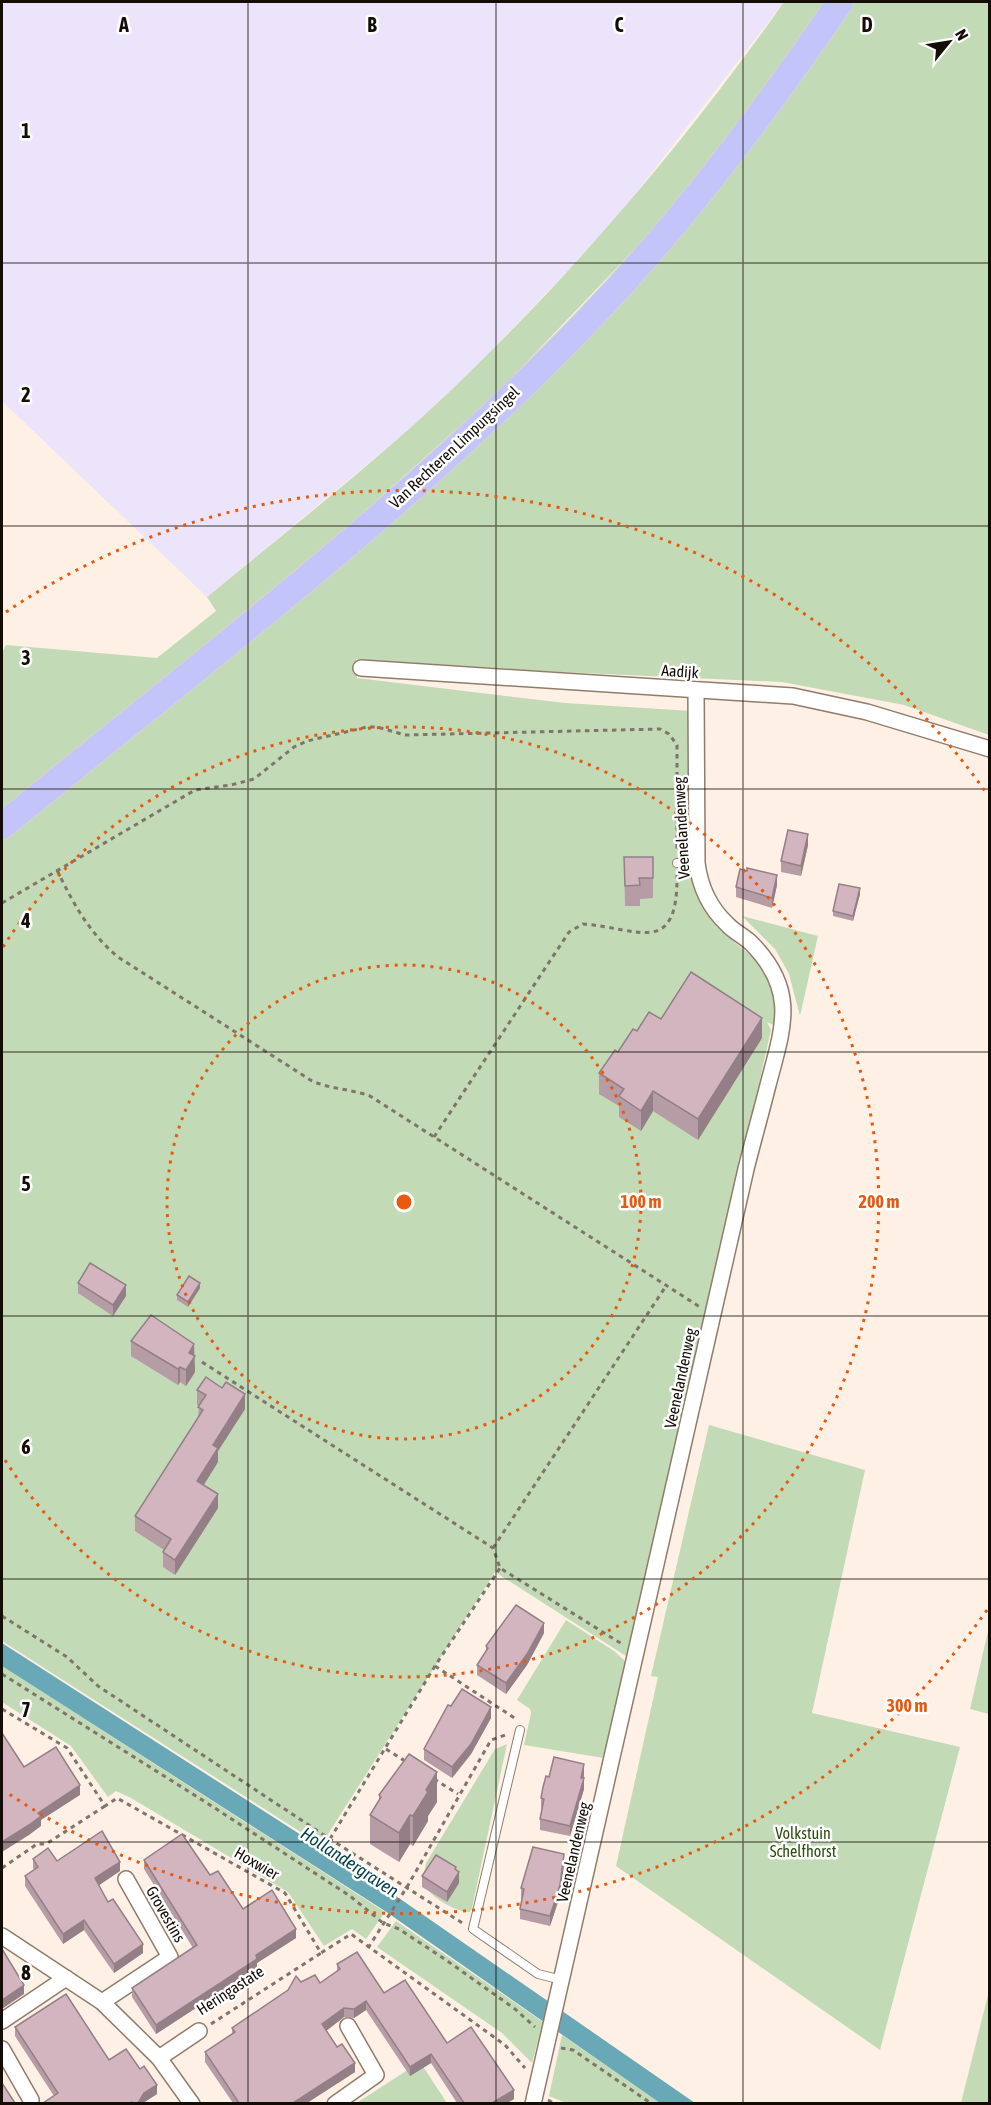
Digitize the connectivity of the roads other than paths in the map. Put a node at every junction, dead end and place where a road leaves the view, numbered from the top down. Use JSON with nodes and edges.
{"nodes":[{"id":1,"x":840,"y":2,"type":"edge"},
{"id":2,"x":361,"y":668,"type":"dead end"},
{"id":3,"x":696,"y":690,"type":"junction"},
{"id":4,"x":990,"y":749,"type":"edge"},
{"id":5,"x":2,"y":826,"type":"edge"},
{"id":6,"x":677,"y":863,"type":"road end"},
{"id":7,"x":697,"y":864,"type":"junction"},
{"id":8,"x":520,"y":1730,"type":"road end"},
{"id":9,"x":126,"y":1879,"type":"dead end"},
{"id":10,"x":2,"y":1935,"type":"edge"},
{"id":11,"x":66,"y":1978,"type":"junction"},
{"id":12,"x":562,"y":1980,"type":"junction"},
{"id":13,"x":102,"y":2002,"type":"junction"},
{"id":14,"x":2,"y":2021,"type":"edge"},
{"id":15,"x":348,"y":2026,"type":"dead end"},
{"id":16,"x":199,"y":2031,"type":"road end"},
{"id":17,"x":2,"y":2049,"type":"edge"},
{"id":18,"x":159,"y":2058,"type":"junction"},
{"id":19,"x":535,"y":2094,"type":"edge"},
{"id":20,"x":31,"y":2100,"type":"dead end"},
{"id":21,"x":192,"y":2103,"type":"edge"},
{"id":22,"x":335,"y":2103,"type":"edge"}],
"edges":[{"from":1,"to":5,"type":"main road","name":"Van Rechteren Limpurgsingel"},
{"from":2,"to":3,"type":"street","name":"Aadijk"},
{"from":3,"to":4,"type":"street","name":"Aadijk"},
{"from":3,"to":7,"type":"street","name":"Veenelandenweg"},
{"from":6,"to":7,"type":"lane"},
{"from":7,"to":12,"type":"street","name":"Veenelandenweg"},
{"from":8,"to":12,"type":"lane"},
{"from":9,"to":13,"type":"street","name":"Grovestins"},
{"from":10,"to":11,"type":"street"},
{"from":11,"to":13,"type":"street"},
{"from":11,"to":14,"type":"street"},
{"from":12,"to":19,"type":"street","name":"Veenelandenweg"},
{"from":13,"to":18,"type":"street"},
{"from":15,"to":22,"type":"street"},
{"from":16,"to":18,"type":"street","name":"Heringastate"},
{"from":17,"to":20,"type":"street"},
{"from":18,"to":21,"type":"street"}]}
